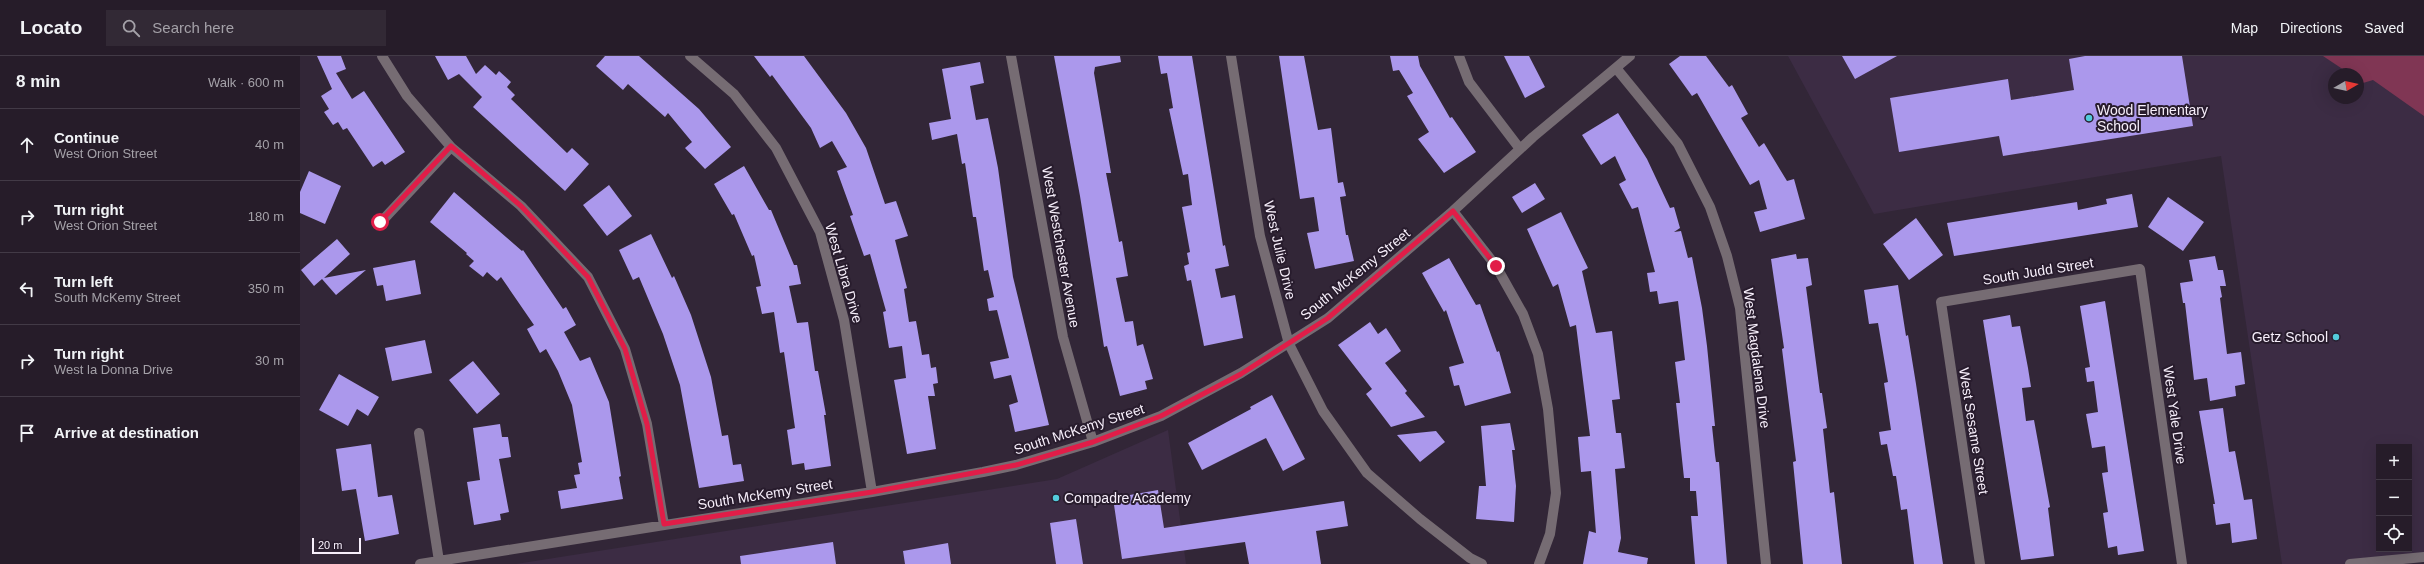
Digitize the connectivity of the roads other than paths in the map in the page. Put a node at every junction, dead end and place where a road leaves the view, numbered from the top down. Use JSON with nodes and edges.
{"nodes":[{"id":1,"x":382,"y":56,"type":"edge"},
{"id":2,"x":1010,"y":56,"type":"edge"},
{"id":3,"x":1231,"y":56,"type":"edge"},
{"id":4,"x":1459,"y":56,"type":"edge"},
{"id":5,"x":1630,"y":56,"type":"edge"},
{"id":6,"x":692,"y":57,"type":"edge"},
{"id":7,"x":1616,"y":68,"type":"junction"},
{"id":8,"x":451,"y":146,"type":"junction"},
{"id":9,"x":1520,"y":149,"type":"junction"},
{"id":10,"x":1453,"y":211,"type":"junction"},
{"id":11,"x":380,"y":222,"type":"dead end"},
{"id":12,"x":2140,"y":269,"type":"joint"},
{"id":13,"x":1941,"y":302,"type":"joint"},
{"id":14,"x":1289,"y":344,"type":"junction"},
{"id":15,"x":420,"y":433,"type":"dead end"},
{"id":16,"x":1093,"y":442,"type":"junction"},
{"id":17,"x":872,"y":492,"type":"junction"},
{"id":18,"x":664,"y":524,"type":"junction"},
{"id":19,"x":2424,"y":557,"type":"edge"},
{"id":20,"x":440,"y":561,"type":"junction"},
{"id":21,"x":420,"y":564,"type":"edge"},
{"id":22,"x":1482,"y":564,"type":"edge"},
{"id":23,"x":1539,"y":564,"type":"edge"},
{"id":24,"x":1766,"y":564,"type":"edge"},
{"id":25,"x":1980,"y":564,"type":"edge"},
{"id":26,"x":2182,"y":564,"type":"edge"},
{"id":27,"x":2350,"y":564,"type":"edge"}],
"edges":[{"from":1,"to":8,"type":"street"},
{"from":2,"to":16,"type":"street","name":"West Westchester Avenue"},
{"from":3,"to":14,"type":"street","name":"West Julie Drive"},
{"from":4,"to":9,"type":"street"},
{"from":5,"to":7,"type":"street","name":"South McKemy Street"},
{"from":6,"to":17,"type":"street","name":"West Libra Drive"},
{"from":7,"to":9,"type":"street","name":"South McKemy Street"},
{"from":7,"to":24,"type":"street","name":"West Magdalena Drive"},
{"from":8,"to":11,"type":"street"},
{"from":8,"to":18,"type":"street"},
{"from":9,"to":10,"type":"street","name":"South McKemy Street"},
{"from":10,"to":14,"type":"street","name":"South McKemy Street"},
{"from":10,"to":23,"type":"street"},
{"from":12,"to":13,"type":"street","name":"South Judd Street"},
{"from":12,"to":26,"type":"street","name":"West Yale Drive"},
{"from":13,"to":25,"type":"street","name":"West Sesame Street"},
{"from":14,"to":16,"type":"street","name":"South McKemy Street"},
{"from":14,"to":22,"type":"street","name":"West Julie Drive"},
{"from":15,"to":20,"type":"street"},
{"from":16,"to":17,"type":"street","name":"South McKemy Street"},
{"from":17,"to":18,"type":"street","name":"South McKemy Street"},
{"from":18,"to":20,"type":"street","name":"South McKemy Street"},
{"from":19,"to":27,"type":"street"},
{"from":20,"to":21,"type":"street","name":"South McKemy Street"}]}
